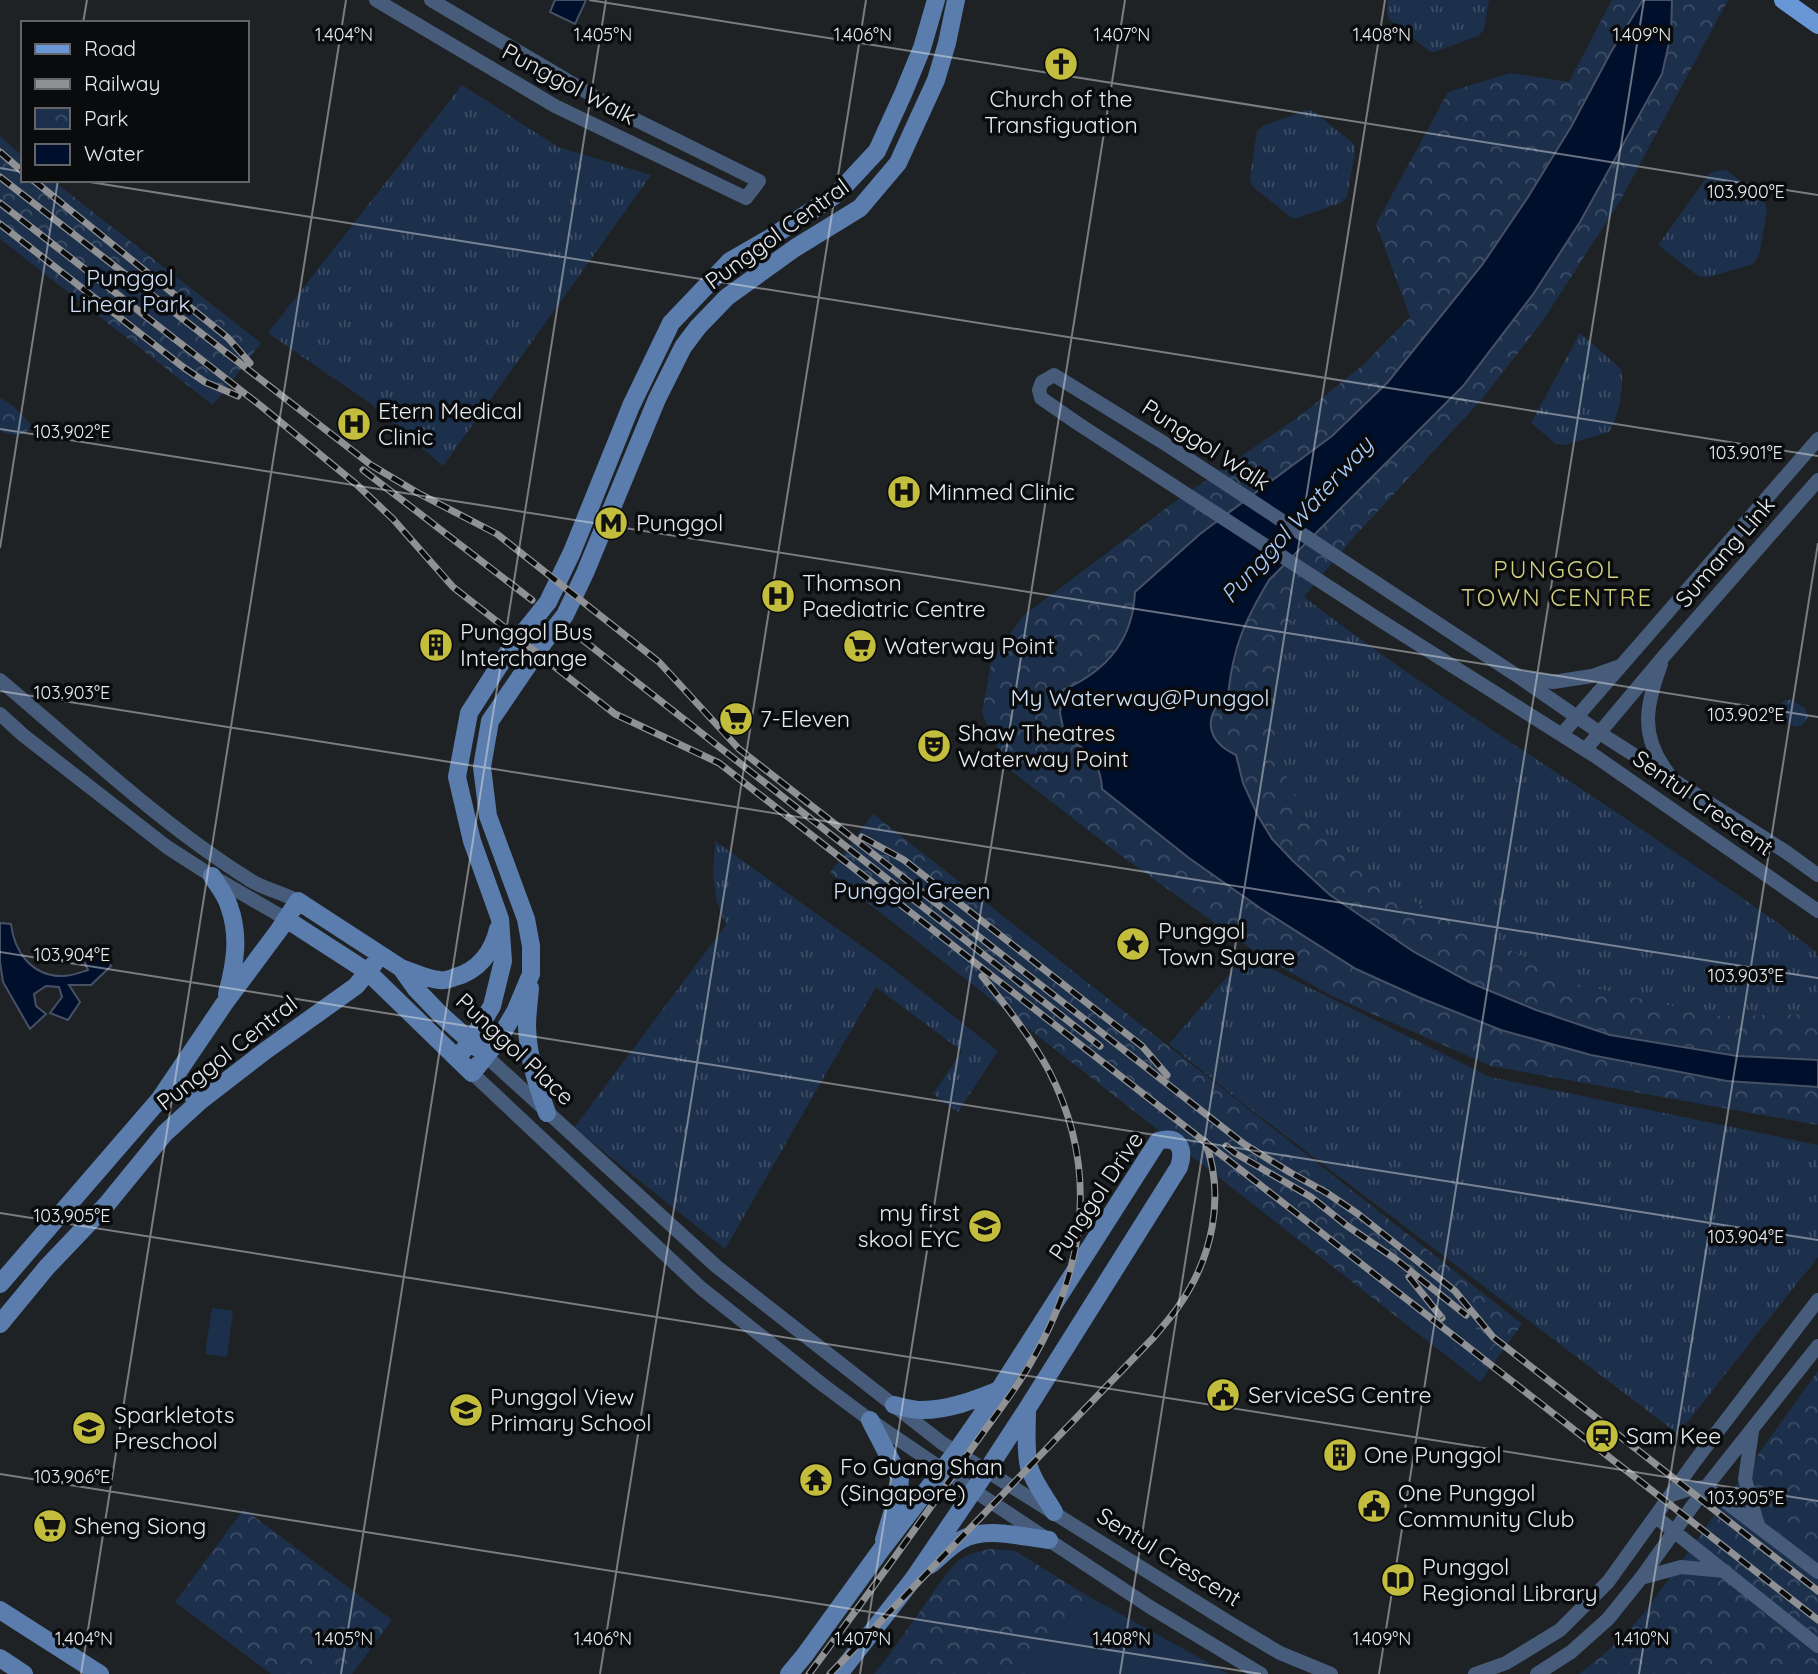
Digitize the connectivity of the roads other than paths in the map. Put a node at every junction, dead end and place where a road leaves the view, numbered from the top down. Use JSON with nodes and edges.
{"nodes":[{"id":1,"x":376,"y":0,"type":"edge"},
{"id":2,"x":431,"y":0,"type":"edge"},
{"id":3,"x":936,"y":0,"type":"edge"},
{"id":4,"x":956,"y":0,"type":"edge"},
{"id":5,"x":1784,"y":1,"type":"edge"},
{"id":6,"x":1818,"y":25,"type":"edge"},
{"id":7,"x":1818,"y":439,"type":"edge"},
{"id":8,"x":1818,"y":480,"type":"edge"},
{"id":9,"x":1664,"y":656,"type":"junction"},
{"id":10,"x":1623,"y":665,"type":"junction"},
{"id":11,"x":1519,"y":677,"type":"junction"},
{"id":12,"x":0,"y":680,"type":"edge"},
{"id":13,"x":0,"y":714,"type":"edge"},
{"id":14,"x":1577,"y":717,"type":"junction"},
{"id":15,"x":1600,"y":733,"type":"junction"},
{"id":16,"x":1562,"y":734,"type":"junction"},
{"id":17,"x":1585,"y":750,"type":"junction"},
{"id":18,"x":1675,"y":782,"type":"junction"},
{"id":19,"x":1818,"y":875,"type":"edge"},
{"id":20,"x":212,"y":876,"type":"junction"},
{"id":21,"x":298,"y":901,"type":"junction"},
{"id":22,"x":1818,"y":911,"type":"edge"},
{"id":23,"x":286,"y":919,"type":"junction"},
{"id":24,"x":500,"y":919,"type":"junction"},
{"id":25,"x":380,"y":955,"type":"junction"},
{"id":26,"x":401,"y":968,"type":"junction"},
{"id":27,"x":368,"y":972,"type":"junction"},
{"id":28,"x":531,"y":974,"type":"junction"},
{"id":29,"x":224,"y":1004,"type":"junction"},
{"id":30,"x":471,"y":1041,"type":"junction"},
{"id":31,"x":486,"y":1056,"type":"junction"},
{"id":32,"x":457,"y":1058,"type":"junction"},
{"id":33,"x":472,"y":1073,"type":"junction"},
{"id":34,"x":159,"y":1100,"type":"junction"},
{"id":35,"x":199,"y":1102,"type":"junction"},
{"id":36,"x":548,"y":1113,"type":"junction"},
{"id":37,"x":0,"y":1284,"type":"edge"},
{"id":38,"x":1818,"y":1300,"type":"edge"},
{"id":39,"x":0,"y":1324,"type":"edge"},
{"id":40,"x":1818,"y":1346,"type":"edge"},
{"id":41,"x":999,"y":1390,"type":"junction"},
{"id":42,"x":894,"y":1405,"type":"junction"},
{"id":43,"x":1027,"y":1409,"type":"junction"},
{"id":44,"x":870,"y":1420,"type":"junction"},
{"id":45,"x":1752,"y":1431,"type":"junction"},
{"id":46,"x":957,"y":1452,"type":"junction"},
{"id":47,"x":943,"y":1470,"type":"junction"},
{"id":48,"x":986,"y":1472,"type":"junction"},
{"id":49,"x":1706,"y":1487,"type":"junction"},
{"id":50,"x":973,"y":1490,"type":"junction"},
{"id":51,"x":1671,"y":1495,"type":"junction"},
{"id":52,"x":1054,"y":1512,"type":"junction"},
{"id":53,"x":1656,"y":1517,"type":"junction"},
{"id":54,"x":1758,"y":1527,"type":"junction"},
{"id":55,"x":1675,"y":1532,"type":"junction"},
{"id":56,"x":1049,"y":1540,"type":"junction"},
{"id":57,"x":881,"y":1550,"type":"junction"},
{"id":58,"x":1725,"y":1571,"type":"junction"},
{"id":59,"x":1818,"y":1572,"type":"edge"},
{"id":60,"x":914,"y":1578,"type":"junction"},
{"id":61,"x":1641,"y":1578,"type":"junction"},
{"id":62,"x":0,"y":1610,"type":"edge"},
{"id":63,"x":1818,"y":1646,"type":"edge"},
{"id":64,"x":0,"y":1658,"type":"edge"},
{"id":65,"x":24,"y":1674,"type":"edge"},
{"id":66,"x":100,"y":1674,"type":"edge"},
{"id":67,"x":789,"y":1674,"type":"edge"},
{"id":68,"x":839,"y":1674,"type":"edge"},
{"id":69,"x":1261,"y":1674,"type":"edge"},
{"id":70,"x":1331,"y":1674,"type":"edge"},
{"id":71,"x":1475,"y":1674,"type":"edge"},
{"id":72,"x":1537,"y":1674,"type":"edge"}],
"edges":[{"from":1,"to":2,"type":"street","name":"Punggol Walk"},
{"from":3,"to":24,"type":"main road","name":"Punggol Central"},
{"from":4,"to":28,"type":"main road","name":"Punggol Central"},
{"from":5,"to":6,"type":"main road"},
{"from":7,"to":10,"type":"street","name":"Sumang Link"},
{"from":8,"to":9,"type":"street","name":"Sumang Link"},
{"from":9,"to":15,"type":"street","name":"Sumang Link"},
{"from":9,"to":18,"type":"street"},
{"from":10,"to":11,"type":"street"},
{"from":10,"to":14,"type":"street","name":"Sumang Link"},
{"from":11,"to":14,"type":"street","name":"Punggol Walk"},
{"from":11,"to":16,"type":"street","name":"Punggol Walk"},
{"from":12,"to":21,"type":"street","name":"Punggol Place"},
{"from":13,"to":20,"type":"street","name":"Punggol Place"},
{"from":14,"to":15,"type":"street","name":"Sentul Crescent"},
{"from":14,"to":16,"type":"street","name":"Sumang Link"},
{"from":15,"to":17,"type":"street","name":"Sumang Link"},
{"from":15,"to":18,"type":"street","name":"Sentul Crescent"},
{"from":16,"to":17,"type":"street","name":"Sentul Crescent"},
{"from":17,"to":22,"type":"street","name":"Sentul Crescent"},
{"from":18,"to":19,"type":"street","name":"Sentul Crescent"},
{"from":20,"to":23,"type":"street","name":"Punggol Place"},
{"from":20,"to":29,"type":"main road"},
{"from":21,"to":23,"type":"main road","name":"Punggol Central"},
{"from":21,"to":25,"type":"main road","name":"Punggol Place"},
{"from":23,"to":27,"type":"main road","name":"Punggol Place"},
{"from":23,"to":29,"type":"main road","name":"Punggol Central"},
{"from":24,"to":26,"type":"main road"},
{"from":24,"to":30,"type":"main road","name":"Punggol Central"},
{"from":25,"to":26,"type":"main road","name":"Punggol Place"},
{"from":25,"to":27,"type":"main road","name":"Punggol Central"},
{"from":26,"to":30,"type":"main road","name":"Punggol Place"},
{"from":27,"to":32,"type":"main road","name":"Punggol Place"},
{"from":27,"to":35,"type":"main road","name":"Punggol Central"},
{"from":28,"to":31,"type":"main road","name":"Punggol Central"},
{"from":28,"to":36,"type":"main road"},
{"from":29,"to":34,"type":"main road","name":"Punggol Central"},
{"from":30,"to":31,"type":"main road","name":"Punggol Place"},
{"from":30,"to":32,"type":"main road","name":"Punggol Central"},
{"from":31,"to":33,"type":"main road","name":"Punggol Central"},
{"from":31,"to":36,"type":"street","name":"Punggol Place"},
{"from":32,"to":33,"type":"main road","name":"Punggol Place"},
{"from":33,"to":44,"type":"street","name":"Punggol Place"},
{"from":34,"to":35,"type":"main road"},
{"from":34,"to":37,"type":"main road","name":"Punggol Central"},
{"from":35,"to":39,"type":"main road","name":"Punggol Central"},
{"from":36,"to":42,"type":"street","name":"Punggol Place"},
{"from":38,"to":51,"type":"street"},
{"from":40,"to":45,"type":"street"},
{"from":41,"to":42,"type":"main road"},
{"from":41,"to":43,"type":"main road","name":"Punggol Drive"},
{"from":41,"to":46,"type":"main road","name":"Punggol Drive"},
{"from":42,"to":46,"type":"street","name":"Punggol Place"},
{"from":43,"to":48,"type":"main road","name":"Punggol Drive"},
{"from":43,"to":52,"type":"main road"},
{"from":44,"to":47,"type":"street","name":"Punggol Place"},
{"from":44,"to":57,"type":"main road"},
{"from":45,"to":49,"type":"street"},
{"from":45,"to":54,"type":"street"},
{"from":46,"to":47,"type":"main road","name":"Punggol Drive"},
{"from":46,"to":48,"type":"street","name":"Punggol Place"},
{"from":47,"to":50,"type":"street","name":"Punggol Place"},
{"from":47,"to":57,"type":"main road","name":"Punggol Drive"},
{"from":48,"to":50,"type":"main road","name":"Punggol Drive"},
{"from":48,"to":52,"type":"street","name":"Sentul Crescent"},
{"from":49,"to":51,"type":"street"},
{"from":49,"to":54,"type":"street"},
{"from":49,"to":55,"type":"street"},
{"from":50,"to":56,"type":"street"},
{"from":50,"to":60,"type":"main road","name":"Punggol Drive"},
{"from":51,"to":53,"type":"street"},
{"from":52,"to":70,"type":"street","name":"Sentul Crescent"},
{"from":53,"to":55,"type":"street"},
{"from":53,"to":71,"type":"street"},
{"from":54,"to":59,"type":"street"},
{"from":55,"to":58,"type":"street"},
{"from":55,"to":61,"type":"street"},
{"from":56,"to":60,"type":"main road"},
{"from":56,"to":69,"type":"street"},
{"from":57,"to":67,"type":"main road","name":"Punggol Drive"},
{"from":58,"to":61,"type":"street"},
{"from":58,"to":63,"type":"street"},
{"from":60,"to":68,"type":"main road","name":"Punggol Drive"},
{"from":61,"to":72,"type":"street"},
{"from":62,"to":66,"type":"main road"},
{"from":64,"to":65,"type":"main road"}]}
